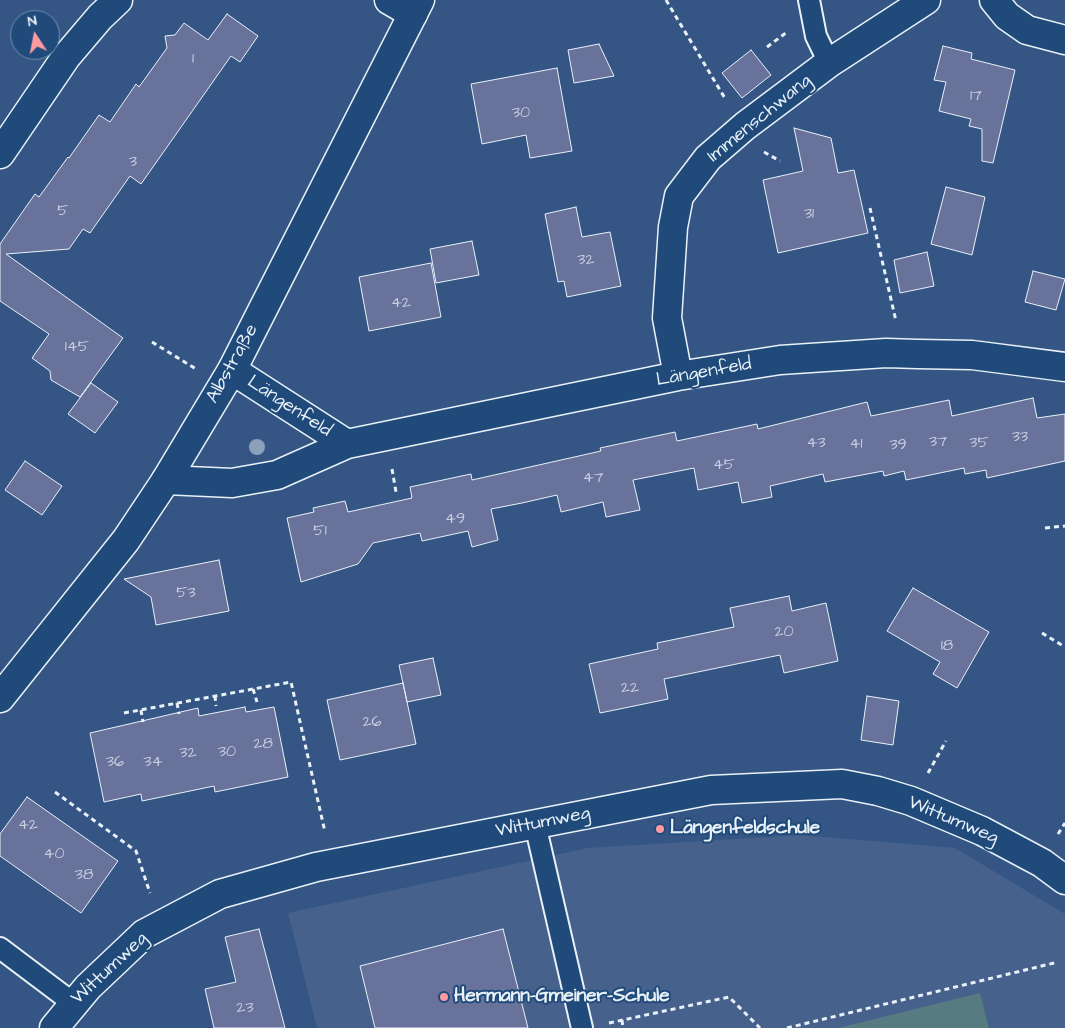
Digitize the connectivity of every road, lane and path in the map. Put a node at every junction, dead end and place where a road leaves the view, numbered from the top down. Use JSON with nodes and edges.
{"nodes":[{"id":1,"x":118,"y":0,"type":"edge"},
{"id":2,"x":389,"y":0,"type":"edge"},
{"id":3,"x":666,"y":0,"type":"edge"},
{"id":4,"x":809,"y":0,"type":"edge"},
{"id":5,"x":926,"y":0,"type":"edge"},
{"id":6,"x":994,"y":0,"type":"edge"},
{"id":7,"x":416,"y":7,"type":"edge"},
{"id":8,"x":1065,"y":40,"type":"edge"},
{"id":9,"x":829,"y":63,"type":"junction"},
{"id":10,"x":745,"y":126,"type":"junction"},
{"id":11,"x":0,"y":154,"type":"edge"},
{"id":12,"x":870,"y":208,"type":"dead end"},
{"id":13,"x":152,"y":342,"type":"dead end"},
{"id":14,"x":903,"y":354,"type":"junction"},
{"id":15,"x":182,"y":362,"type":"dead end"},
{"id":16,"x":1065,"y":367,"type":"edge"},
{"id":17,"x":232,"y":370,"type":"junction"},
{"id":18,"x":678,"y":376,"type":"junction"},
{"id":19,"x":347,"y":444,"type":"junction"},
{"id":20,"x":166,"y":480,"type":"junction"},
{"id":21,"x":1065,"y":526,"type":"edge"},
{"id":22,"x":1045,"y":528,"type":"dead end"},
{"id":23,"x":1042,"y":633,"type":"dead end"},
{"id":24,"x":1065,"y":647,"type":"edge"},
{"id":25,"x":253,"y":689,"type":"junction"},
{"id":26,"x":214,"y":696,"type":"junction"},
{"id":27,"x":0,"y":698,"type":"edge"},
{"id":28,"x":256,"y":702,"type":"dead end"},
{"id":29,"x":177,"y":703,"type":"junction"},
{"id":30,"x":216,"y":706,"type":"dead end"},
{"id":31,"x":141,"y":710,"type":"junction"},
{"id":32,"x":124,"y":713,"type":"dead end"},
{"id":33,"x":179,"y":714,"type":"dead end"},
{"id":34,"x":143,"y":722,"type":"dead end"},
{"id":35,"x":54,"y":792,"type":"dead end"},
{"id":36,"x":534,"y":824,"type":"junction"},
{"id":37,"x":332,"y":864,"type":"junction"},
{"id":38,"x":1065,"y":880,"type":"edge"},
{"id":39,"x":150,"y":891,"type":"dead end"},
{"id":40,"x":0,"y":948,"type":"edge"},
{"id":41,"x":1058,"y":962,"type":"dead end"},
{"id":42,"x":73,"y":1002,"type":"junction"},
{"id":43,"x":622,"y":1020,"type":"junction"},
{"id":44,"x":604,"y":1024,"type":"dead end"},
{"id":45,"x":54,"y":1028,"type":"edge"},
{"id":46,"x":582,"y":1028,"type":"edge"},
{"id":47,"x":623,"y":1028,"type":"edge"},
{"id":48,"x":760,"y":1028,"type":"edge"},
{"id":49,"x":787,"y":1028,"type":"edge"}],
"edges":[{"from":1,"to":11,"type":"street"},
{"from":2,"to":7,"type":"street"},
{"from":3,"to":10,"type":"path"},
{"from":4,"to":9,"type":"lane"},
{"from":5,"to":9,"type":"street","name":"Immenschwang"},
{"from":6,"to":8,"type":"street"},
{"from":7,"to":17,"type":"street","name":"Albstraße"},
{"from":9,"to":10,"type":"street","name":"Immenschwang"},
{"from":10,"to":18,"type":"street","name":"Immenschwang"},
{"from":12,"to":14,"type":"path"},
{"from":13,"to":15,"type":"path"},
{"from":14,"to":16,"type":"street","name":"Längenfeld"},
{"from":14,"to":18,"type":"street","name":"Längenfeld"},
{"from":17,"to":19,"type":"street","name":"Längenfeld"},
{"from":17,"to":20,"type":"street","name":"Albstraße"},
{"from":18,"to":19,"type":"street","name":"Längenfeld"},
{"from":19,"to":20,"type":"street","name":"Längenfeld"},
{"from":20,"to":27,"type":"street","name":"Albstraße"},
{"from":21,"to":22,"type":"path"},
{"from":23,"to":24,"type":"path"},
{"from":25,"to":26,"type":"path"},
{"from":25,"to":28,"type":"path"},
{"from":25,"to":37,"type":"path"},
{"from":26,"to":29,"type":"path"},
{"from":26,"to":30,"type":"path"},
{"from":29,"to":31,"type":"path"},
{"from":29,"to":33,"type":"path"},
{"from":31,"to":32,"type":"path"},
{"from":31,"to":34,"type":"path"},
{"from":35,"to":39,"type":"path"},
{"from":36,"to":37,"type":"street","name":"Wittumweg"},
{"from":36,"to":38,"type":"street","name":"Wittumweg"},
{"from":36,"to":46,"type":"lane"},
{"from":37,"to":42,"type":"street","name":"Wittumweg"},
{"from":40,"to":42,"type":"lane"},
{"from":41,"to":49,"type":"path"},
{"from":42,"to":45,"type":"street","name":"Wittumweg"},
{"from":43,"to":44,"type":"path"},
{"from":43,"to":47,"type":"path"},
{"from":43,"to":48,"type":"path"}]}
